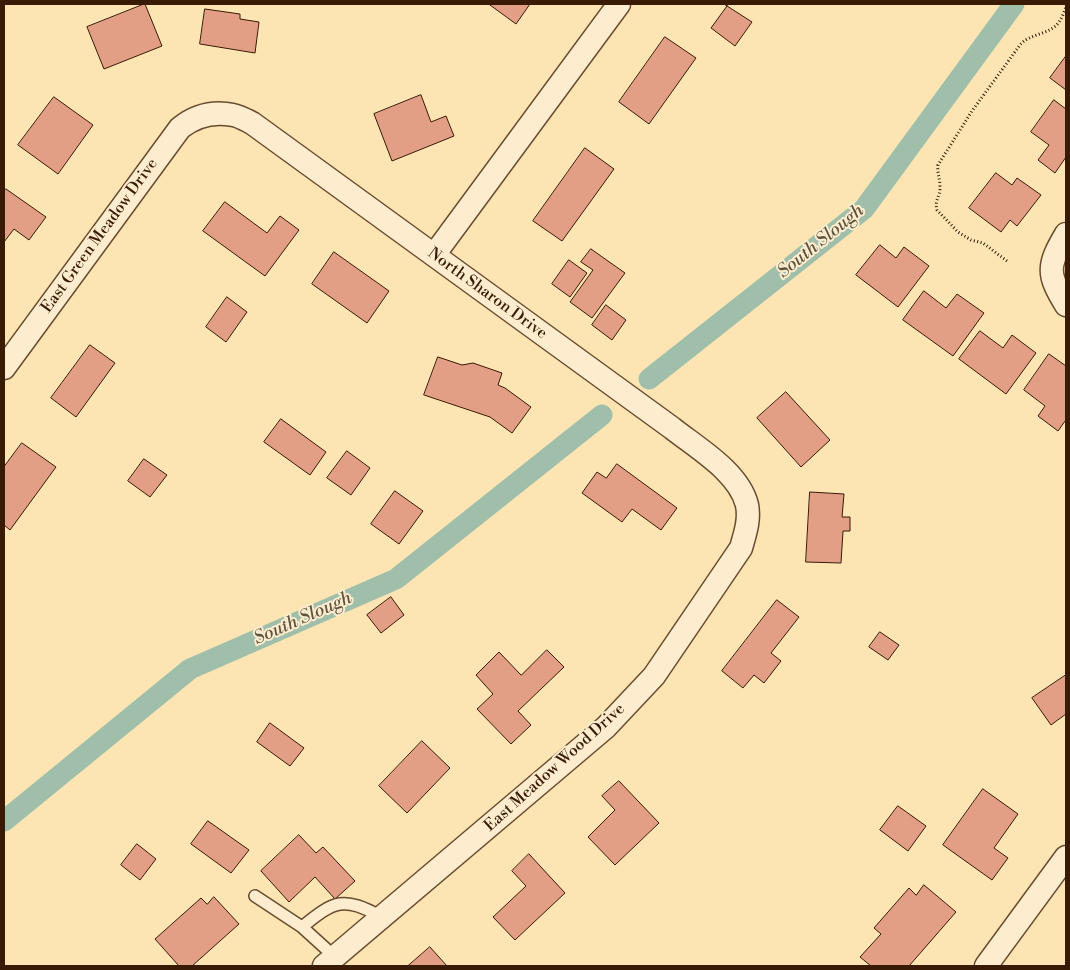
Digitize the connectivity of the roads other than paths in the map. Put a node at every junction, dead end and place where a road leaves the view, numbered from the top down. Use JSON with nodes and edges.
{"nodes":[{"id":1,"x":619,"y":4,"type":"edge"},
{"id":2,"x":205,"y":114,"type":"joint"},
{"id":3,"x":1066,"y":234,"type":"edge"},
{"id":4,"x":434,"y":255,"type":"junction"},
{"id":5,"x":1066,"y":305,"type":"edge"},
{"id":6,"x":4,"y":368,"type":"edge"},
{"id":7,"x":747,"y":506,"type":"joint"},
{"id":8,"x":1066,"y":858,"type":"edge"},
{"id":9,"x":255,"y":896,"type":"dead end"},
{"id":10,"x":382,"y":918,"type":"junction"},
{"id":11,"x":302,"y":927,"type":"junction"},
{"id":12,"x":329,"y":962,"type":"edge"},
{"id":13,"x":986,"y":966,"type":"edge"}],
"edges":[{"from":1,"to":4,"type":"street"},
{"from":2,"to":4,"type":"street","name":"North Sharon Drive"},
{"from":2,"to":6,"type":"street","name":"East Green Meadow Drive"},
{"from":3,"to":5,"type":"street"},
{"from":4,"to":7,"type":"street","name":"North Sharon Drive"},
{"from":7,"to":10,"type":"street","name":"East Meadow Wood Drive"},
{"from":8,"to":13,"type":"street"},
{"from":9,"to":11,"type":"lane"},
{"from":10,"to":11,"type":"lane"},
{"from":10,"to":12,"type":"street","name":"East Meadow Wood Drive"},
{"from":11,"to":12,"type":"lane"}]}
